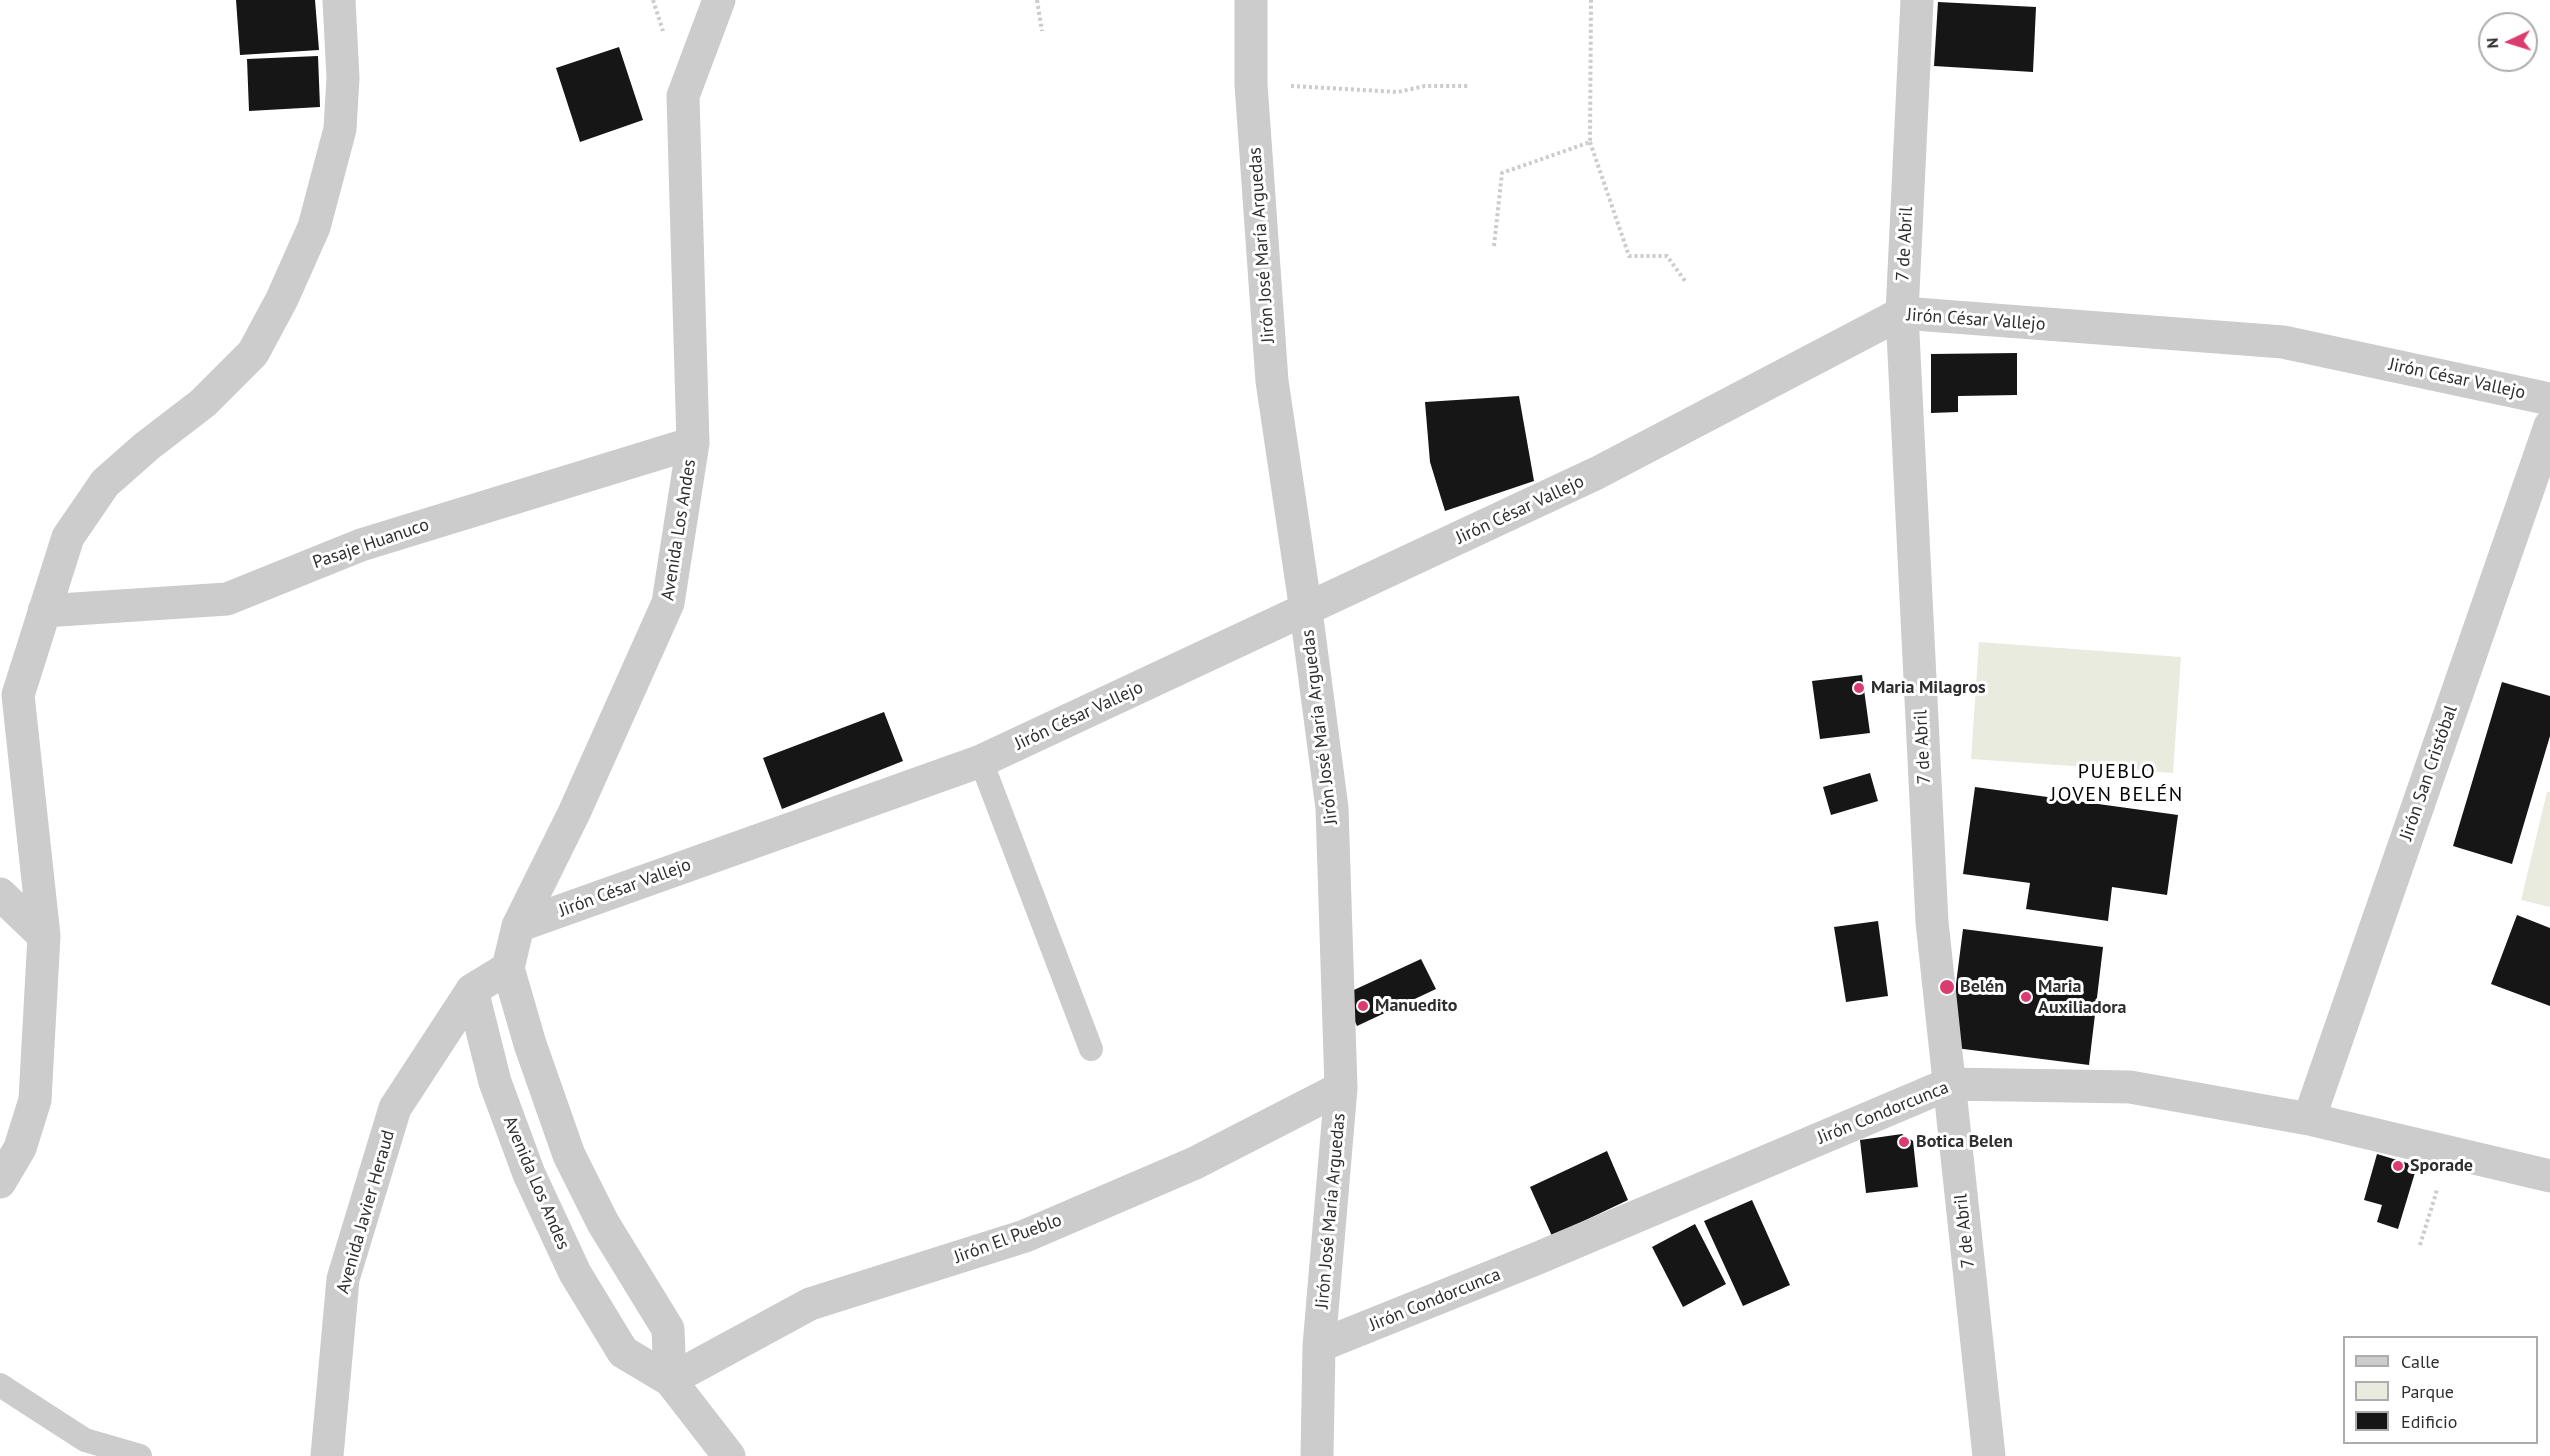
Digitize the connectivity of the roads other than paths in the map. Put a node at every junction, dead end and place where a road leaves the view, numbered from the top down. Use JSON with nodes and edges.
{"nodes":[{"id":1,"x":339,"y":0,"type":"edge"},
{"id":2,"x":719,"y":0,"type":"edge"},
{"id":3,"x":1251,"y":0,"type":"edge"},
{"id":4,"x":1917,"y":0,"type":"edge"},
{"id":5,"x":1902,"y":313,"type":"junction"},
{"id":6,"x":2550,"y":399,"type":"edge"},
{"id":7,"x":2550,"y":426,"type":"edge"},
{"id":8,"x":693,"y":443,"type":"junction"},
{"id":9,"x":1306,"y":610,"type":"junction"},
{"id":10,"x":44,"y":611,"type":"junction"},
{"id":11,"x":981,"y":761,"type":"junction"},
{"id":12,"x":0,"y":894,"type":"edge"},
{"id":13,"x":518,"y":926,"type":"junction"},
{"id":14,"x":44,"y":936,"type":"junction"},
{"id":15,"x":508,"y":968,"type":"junction"},
{"id":16,"x":472,"y":990,"type":"junction"},
{"id":17,"x":1091,"y":1049,"type":"dead end"},
{"id":18,"x":1949,"y":1084,"type":"junction"},
{"id":19,"x":1341,"y":1088,"type":"junction"},
{"id":20,"x":2309,"y":1119,"type":"junction"},
{"id":21,"x":2550,"y":1176,"type":"edge"},
{"id":22,"x":0,"y":1182,"type":"edge"},
{"id":23,"x":1320,"y":1346,"type":"junction"},
{"id":24,"x":670,"y":1380,"type":"junction"},
{"id":25,"x":0,"y":1385,"type":"edge"},
{"id":26,"x":703,"y":1441,"type":"edge"},
{"id":27,"x":140,"y":1456,"type":"edge"},
{"id":28,"x":327,"y":1456,"type":"edge"},
{"id":29,"x":729,"y":1456,"type":"edge"},
{"id":30,"x":1317,"y":1456,"type":"edge"},
{"id":31,"x":1989,"y":1456,"type":"edge"}],
"edges":[{"from":1,"to":10,"type":"street"},
{"from":2,"to":8,"type":"street","name":"Avenida Los Andes"},
{"from":3,"to":9,"type":"street","name":"Jirón José María Arguedas"},
{"from":4,"to":5,"type":"street","name":"7 de Abril"},
{"from":5,"to":6,"type":"street","name":"Jirón César Vallejo"},
{"from":5,"to":9,"type":"street","name":"Jirón César Vallejo"},
{"from":5,"to":18,"type":"street","name":"7 de Abril"},
{"from":7,"to":20,"type":"street","name":"Jirón San Cristóbal"},
{"from":8,"to":10,"type":"street","name":"Pasaje Huanuco"},
{"from":8,"to":13,"type":"street","name":"Avenida Los Andes"},
{"from":9,"to":11,"type":"street","name":"Jirón César Vallejo"},
{"from":9,"to":19,"type":"street","name":"Jirón José María Arguedas"},
{"from":10,"to":14,"type":"street"},
{"from":11,"to":13,"type":"street","name":"Jirón César Vallejo"},
{"from":11,"to":17,"type":"lane"},
{"from":12,"to":14,"type":"street"},
{"from":13,"to":15,"type":"street","name":"Avenida Los Andes"},
{"from":14,"to":22,"type":"street"},
{"from":15,"to":16,"type":"street"},
{"from":15,"to":24,"type":"street","name":"Avenida Los Andes"},
{"from":16,"to":24,"type":"street","name":"Avenida Los Andes"},
{"from":16,"to":28,"type":"street","name":"Avenida Javier Heraud"},
{"from":18,"to":20,"type":"street","name":"Jirón Condorcunca"},
{"from":18,"to":23,"type":"street","name":"Jirón Condorcunca"},
{"from":18,"to":31,"type":"street","name":"7 de Abril"},
{"from":19,"to":23,"type":"street","name":"Jirón José María Arguedas"},
{"from":19,"to":24,"type":"street","name":"Jirón El Pueblo"},
{"from":20,"to":21,"type":"street","name":"Jirón Condorcunca"},
{"from":23,"to":30,"type":"street","name":"Jirón José María Arguedas"},
{"from":24,"to":26,"type":"street","name":"Avenida Los Andes"},
{"from":25,"to":27,"type":"lane"},
{"from":26,"to":29,"type":"street","name":"Avenida Los Andes"}]}
